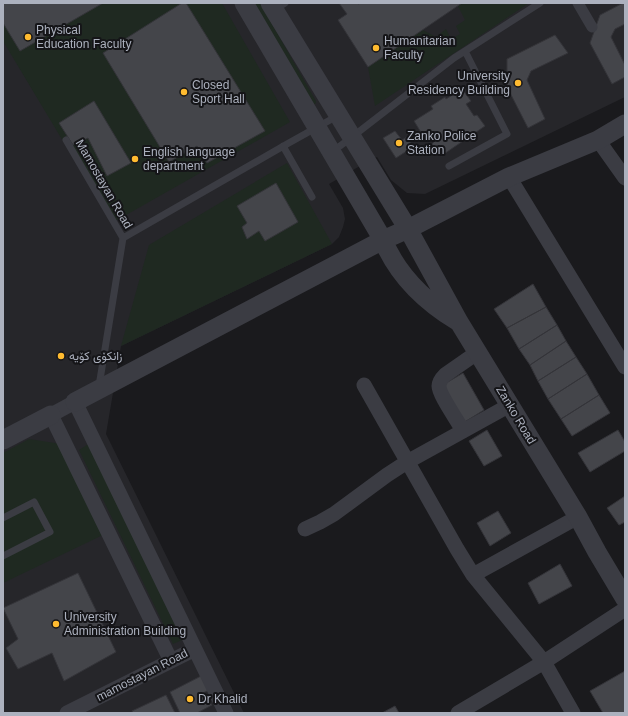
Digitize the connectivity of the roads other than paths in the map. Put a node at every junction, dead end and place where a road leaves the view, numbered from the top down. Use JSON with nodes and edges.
{"nodes":[{"id":1,"x":244,"y":3,"type":"edge"},
{"id":2,"x":540,"y":3,"type":"edge"},
{"id":3,"x":578,"y":3,"type":"edge"},
{"id":4,"x":276,"y":5,"type":"edge"},
{"id":5,"x":592,"y":27,"type":"dead end"},
{"id":6,"x":464,"y":51,"type":"junction"},
{"id":7,"x":339,"y":115,"type":"junction"},
{"id":8,"x":625,"y":124,"type":"edge"},
{"id":9,"x":318,"y":128,"type":"junction"},
{"id":10,"x":352,"y":137,"type":"junction"},
{"id":11,"x":66,"y":140,"type":"dead end"},
{"id":12,"x":598,"y":140,"type":"junction"},
{"id":13,"x":283,"y":146,"type":"junction"},
{"id":14,"x":332,"y":152,"type":"junction"},
{"id":15,"x":449,"y":166,"type":"dead end"},
{"id":16,"x":375,"y":174,"type":"junction"},
{"id":17,"x":509,"y":177,"type":"junction"},
{"id":18,"x":625,"y":178,"type":"edge"},
{"id":19,"x":353,"y":187,"type":"junction"},
{"id":20,"x":312,"y":197,"type":"dead end"},
{"id":21,"x":408,"y":229,"type":"junction"},
{"id":22,"x":123,"y":238,"type":"junction"},
{"id":23,"x":383,"y":240,"type":"junction"},
{"id":24,"x":459,"y":322,"type":"junction"},
{"id":25,"x":478,"y":352,"type":"junction"},
{"id":26,"x":625,"y":367,"type":"edge"},
{"id":27,"x":364,"y":385,"type":"dead end"},
{"id":28,"x":98,"y":390,"type":"junction"},
{"id":29,"x":75,"y":402,"type":"junction"},
{"id":30,"x":510,"y":405,"type":"junction"},
{"id":31,"x":51,"y":415,"type":"junction"},
{"id":32,"x":463,"y":431,"type":"junction"},
{"id":33,"x":3,"y":440,"type":"edge"},
{"id":34,"x":407,"y":462,"type":"junction"},
{"id":35,"x":578,"y":517,"type":"junction"},
{"id":36,"x":3,"y":518,"type":"edge"},
{"id":37,"x":305,"y":529,"type":"dead end"},
{"id":38,"x":3,"y":556,"type":"edge"},
{"id":39,"x":473,"y":575,"type":"junction"},
{"id":40,"x":625,"y":599,"type":"edge"},
{"id":41,"x":625,"y":609,"type":"edge"},
{"id":42,"x":195,"y":649,"type":"junction"},
{"id":43,"x":171,"y":661,"type":"junction"},
{"id":44,"x":544,"y":662,"type":"junction"},
{"id":45,"x":92,"y":708,"type":"edge"},
{"id":46,"x":67,"y":713,"type":"edge"},
{"id":47,"x":226,"y":713,"type":"edge"},
{"id":48,"x":458,"y":713,"type":"edge"},
{"id":49,"x":573,"y":713,"type":"edge"}],
"edges":[{"from":1,"to":9,"type":"street"},
{"from":2,"to":6,"type":"lane"},
{"from":3,"to":5,"type":"street"},
{"from":4,"to":7,"type":"street","name":"Zanko Road"},
{"from":6,"to":10,"type":"lane"},
{"from":6,"to":15,"type":"lane"},
{"from":7,"to":9,"type":"lane"},
{"from":7,"to":10,"type":"street","name":"Zanko Road"},
{"from":8,"to":12,"type":"street"},
{"from":9,"to":13,"type":"lane"},
{"from":9,"to":14,"type":"street"},
{"from":10,"to":14,"type":"lane"},
{"from":10,"to":16,"type":"street","name":"Zanko Road"},
{"from":11,"to":22,"type":"lane","name":"Mamostayan Road"},
{"from":12,"to":17,"type":"street"},
{"from":12,"to":18,"type":"street"},
{"from":13,"to":20,"type":"lane"},
{"from":13,"to":22,"type":"lane"},
{"from":14,"to":19,"type":"street"},
{"from":16,"to":19,"type":"street"},
{"from":16,"to":21,"type":"street","name":"Zanko Road"},
{"from":17,"to":21,"type":"street"},
{"from":17,"to":26,"type":"street"},
{"from":19,"to":23,"type":"street"},
{"from":21,"to":23,"type":"street"},
{"from":21,"to":24,"type":"street","name":"Zanko Road"},
{"from":22,"to":28,"type":"lane"},
{"from":23,"to":24,"type":"street"},
{"from":23,"to":28,"type":"street"},
{"from":24,"to":25,"type":"street","name":"Zanko Road"},
{"from":25,"to":30,"type":"street","name":"Zanko Road"},
{"from":25,"to":32,"type":"street"},
{"from":27,"to":34,"type":"street"},
{"from":28,"to":29,"type":"street"},
{"from":29,"to":31,"type":"street"},
{"from":29,"to":42,"type":"street"},
{"from":30,"to":32,"type":"street"},
{"from":30,"to":35,"type":"street","name":"Zanko Road"},
{"from":31,"to":33,"type":"street"},
{"from":31,"to":43,"type":"street"},
{"from":32,"to":34,"type":"street"},
{"from":34,"to":37,"type":"street"},
{"from":34,"to":39,"type":"street"},
{"from":35,"to":39,"type":"street"},
{"from":35,"to":40,"type":"street","name":"Zanko Road"},
{"from":36,"to":38,"type":"lane"},
{"from":39,"to":44,"type":"street"},
{"from":41,"to":44,"type":"street"},
{"from":42,"to":43,"type":"street","name":"mamostayan Road"},
{"from":42,"to":47,"type":"street"},
{"from":43,"to":45,"type":"street","name":"mamostayan Road"},
{"from":44,"to":48,"type":"street"},
{"from":44,"to":49,"type":"street"},
{"from":45,"to":46,"type":"street","name":"mamostayan Road"}]}
